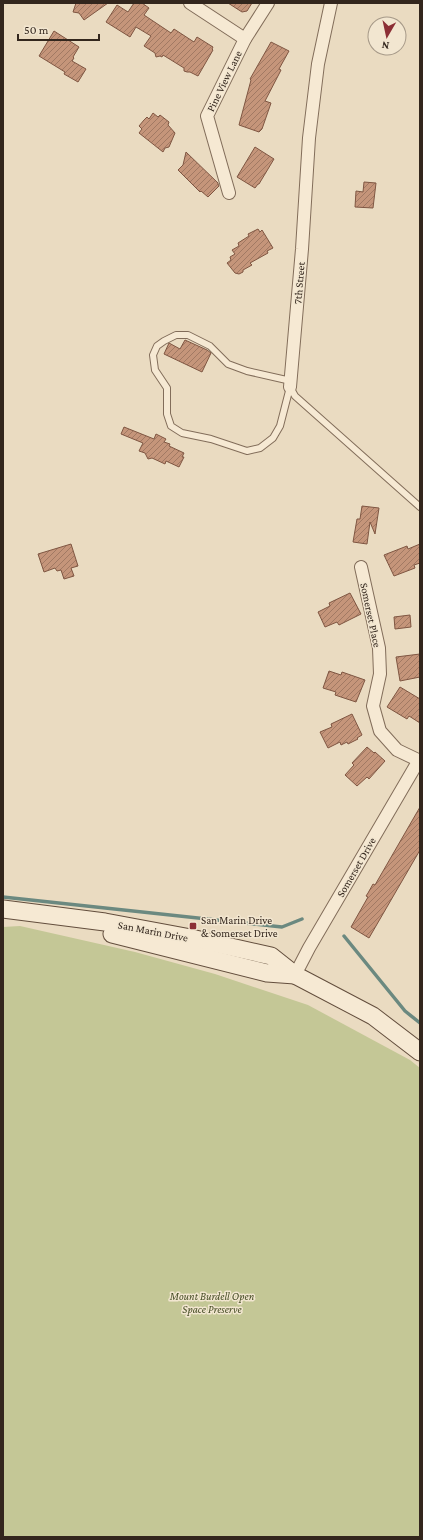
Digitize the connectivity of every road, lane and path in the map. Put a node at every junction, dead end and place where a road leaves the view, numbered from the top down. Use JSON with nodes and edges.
{"nodes":[{"id":1,"x":190,"y":3,"type":"edge"},
{"id":2,"x":268,"y":3,"type":"edge"},
{"id":3,"x":331,"y":3,"type":"edge"},
{"id":4,"x":245,"y":39,"type":"junction"},
{"id":5,"x":229,"y":193,"type":"dead end"},
{"id":6,"x":290,"y":384,"type":"junction"},
{"id":7,"x":420,"y":507,"type":"edge"},
{"id":8,"x":361,"y":568,"type":"dead end"},
{"id":9,"x":419,"y":760,"type":"edge"},
{"id":10,"x":3,"y":909,"type":"edge"},
{"id":11,"x":3,"y":918,"type":"edge"},
{"id":12,"x":295,"y":974,"type":"junction"},
{"id":13,"x":420,"y":1052,"type":"edge"}],
"edges":[{"from":1,"to":4,"type":"street"},
{"from":2,"to":4,"type":"street","name":"Pine View Lane"},
{"from":3,"to":6,"type":"street","name":"7th Street"},
{"from":4,"to":5,"type":"street","name":"Pine View Lane"},
{"from":6,"to":6,"type":"lane"},
{"from":6,"to":7,"type":"lane"},
{"from":8,"to":9,"type":"street","name":"Somerset Place"},
{"from":9,"to":12,"type":"street","name":"Somerset Drive"},
{"from":10,"to":12,"type":"main road","name":"San Marin Drive"},
{"from":11,"to":12,"type":"main road","name":"San Marin Drive"},
{"from":12,"to":13,"type":"main road","name":"San Marin Drive"}]}
